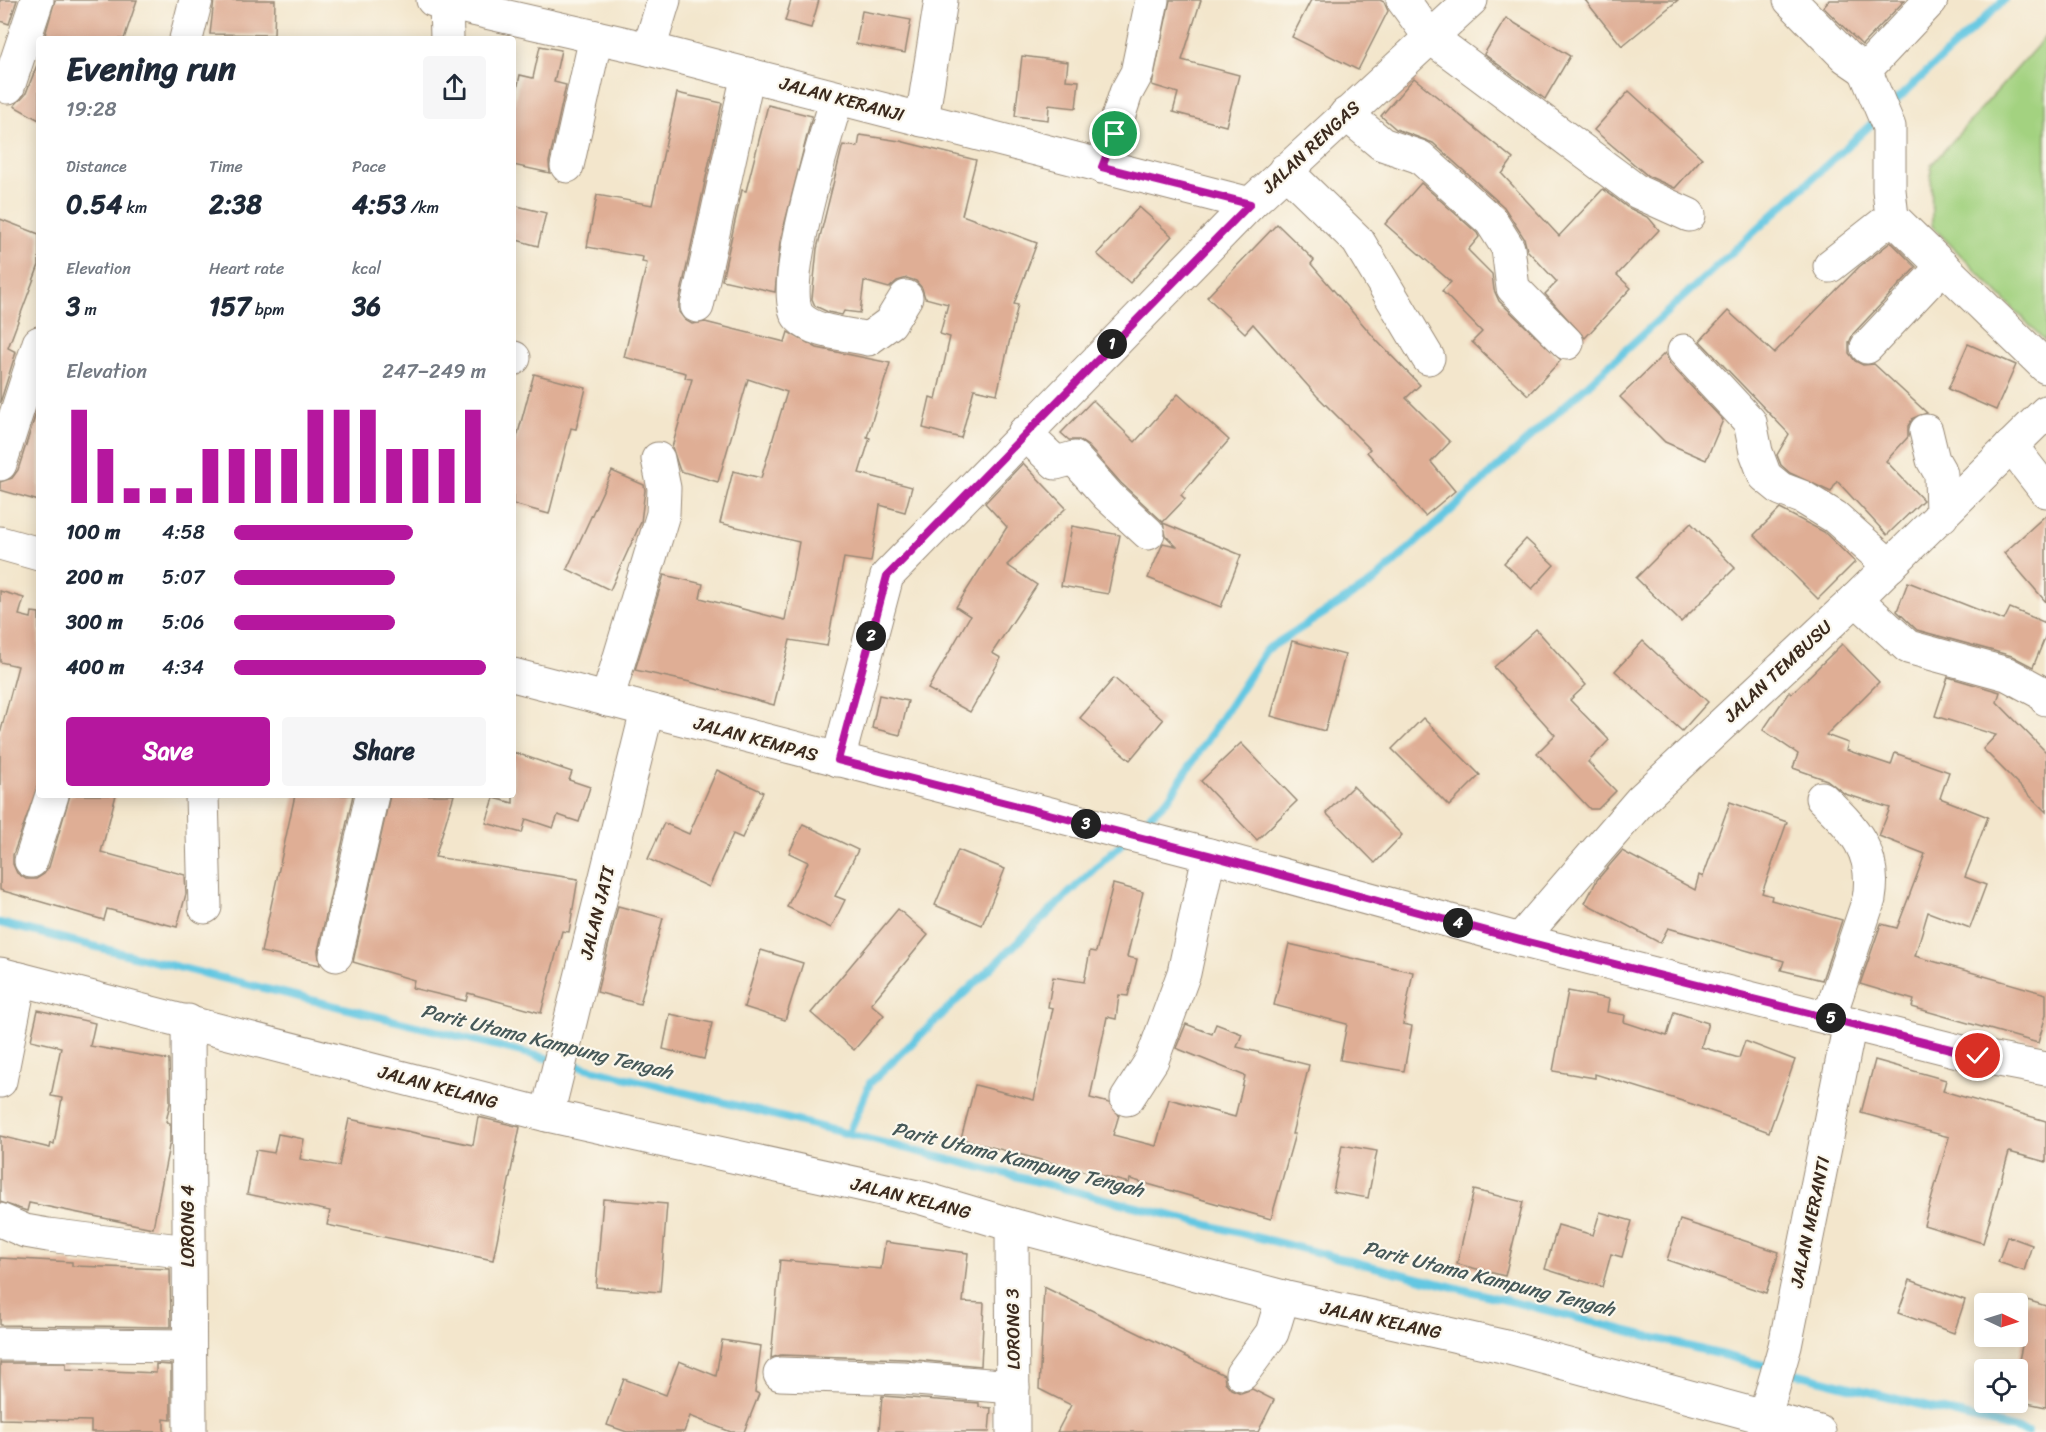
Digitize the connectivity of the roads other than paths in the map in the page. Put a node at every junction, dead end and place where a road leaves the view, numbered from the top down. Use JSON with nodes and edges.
{"nodes":[{"id":1,"x":37,"y":0,"type":"edge"},
{"id":2,"x":196,"y":0,"type":"edge"},
{"id":3,"x":664,"y":0,"type":"edge"},
{"id":4,"x":941,"y":0,"type":"edge"},
{"id":5,"x":1152,"y":0,"type":"edge"},
{"id":6,"x":1403,"y":0,"type":"edge"},
{"id":7,"x":1471,"y":0,"type":"edge"},
{"id":8,"x":1790,"y":0,"type":"edge"},
{"id":9,"x":1931,"y":0,"type":"edge"},
{"id":10,"x":439,"y":1,"type":"edge"},
{"id":11,"x":187,"y":36,"type":"edge"},
{"id":12,"x":446,"y":36,"type":"edge"},
{"id":13,"x":596,"y":37,"type":"junction"},
{"id":14,"x":1430,"y":37,"type":"junction"},
{"id":15,"x":649,"y":49,"type":"junction"},
{"id":16,"x":748,"y":74,"type":"junction"},
{"id":17,"x":1871,"y":83,"type":"junction"},
{"id":18,"x":8,"y":87,"type":"dead end"},
{"id":19,"x":837,"y":98,"type":"junction"},
{"id":20,"x":1346,"y":114,"type":"junction"},
{"id":21,"x":922,"y":120,"type":"junction"},
{"id":22,"x":567,"y":166,"type":"dead end"},
{"id":23,"x":1102,"y":167,"type":"junction"},
{"id":24,"x":1285,"y":170,"type":"junction"},
{"id":25,"x":1250,"y":204,"type":"junction"},
{"id":26,"x":1689,"y":214,"type":"dead end"},
{"id":27,"x":1892,"y":217,"type":"junction"},
{"id":28,"x":1830,"y":266,"type":"dead end"},
{"id":29,"x":1943,"y":266,"type":"junction"},
{"id":30,"x":906,"y":297,"type":"dead end"},
{"id":31,"x":697,"y":306,"type":"dead end"},
{"id":32,"x":1567,"y":343,"type":"dead end"},
{"id":33,"x":1867,"y":347,"type":"dead end"},
{"id":34,"x":1684,"y":351,"type":"dead end"},
{"id":35,"x":36,"y":353,"type":"edge"},
{"id":36,"x":1428,"y":358,"type":"dead end"},
{"id":37,"x":2046,"y":367,"type":"edge"},
{"id":38,"x":2046,"y":412,"type":"edge"},
{"id":39,"x":1926,"y":431,"type":"dead end"},
{"id":40,"x":1024,"y":433,"type":"junction"},
{"id":41,"x":2012,"y":446,"type":"junction"},
{"id":42,"x":658,"y":459,"type":"dead end"},
{"id":43,"x":0,"y":464,"type":"edge"},
{"id":44,"x":2046,"y":491,"type":"edge"},
{"id":45,"x":1942,"y":516,"type":"junction"},
{"id":46,"x":1148,"y":532,"type":"dead end"},
{"id":47,"x":0,"y":543,"type":"edge"},
{"id":48,"x":36,"y":553,"type":"edge"},
{"id":49,"x":1890,"y":566,"type":"junction"},
{"id":50,"x":1856,"y":599,"type":"junction"},
{"id":51,"x":516,"y":676,"type":"edge"},
{"id":52,"x":2046,"y":699,"type":"edge"},
{"id":53,"x":607,"y":700,"type":"junction"},
{"id":54,"x":647,"y":711,"type":"junction"},
{"id":55,"x":838,"y":760,"type":"junction"},
{"id":56,"x":51,"y":798,"type":"edge"},
{"id":57,"x":202,"y":798,"type":"edge"},
{"id":58,"x":371,"y":798,"type":"edge"},
{"id":59,"x":1822,"y":798,"type":"dead end"},
{"id":60,"x":1209,"y":855,"type":"junction"},
{"id":61,"x":31,"y":861,"type":"dead end"},
{"id":62,"x":205,"y":907,"type":"dead end"},
{"id":63,"x":1520,"y":940,"type":"junction"},
{"id":64,"x":336,"y":955,"type":"dead end"},
{"id":65,"x":10,"y":977,"type":"edge"},
{"id":66,"x":188,"y":1021,"type":"junction"},
{"id":67,"x":1840,"y":1021,"type":"junction"},
{"id":68,"x":2046,"y":1069,"type":"edge"},
{"id":69,"x":0,"y":1081,"type":"edge"},
{"id":70,"x":1127,"y":1099,"type":"dead end"},
{"id":71,"x":547,"y":1116,"type":"junction"},
{"id":72,"x":0,"y":1220,"type":"edge"},
{"id":73,"x":1012,"y":1225,"type":"junction"},
{"id":74,"x":188,"y":1252,"type":"junction"},
{"id":75,"x":1283,"y":1297,"type":"junction"},
{"id":76,"x":0,"y":1344,"type":"edge"},
{"id":77,"x":188,"y":1346,"type":"junction"},
{"id":78,"x":780,"y":1374,"type":"dead end"},
{"id":79,"x":1242,"y":1374,"type":"dead end"},
{"id":80,"x":1013,"y":1387,"type":"junction"},
{"id":81,"x":1768,"y":1408,"type":"junction"},
{"id":82,"x":190,"y":1432,"type":"edge"},
{"id":83,"x":1012,"y":1432,"type":"edge"},
{"id":84,"x":1819,"y":1432,"type":"edge"}],
"edges":[{"from":1,"to":18,"type":"street"},
{"from":2,"to":11,"type":"street"},
{"from":3,"to":15,"type":"street"},
{"from":4,"to":21,"type":"street"},
{"from":5,"to":23,"type":"street"},
{"from":6,"to":14,"type":"street"},
{"from":7,"to":14,"type":"street","name":"JALAN RENGAS"},
{"from":8,"to":17,"type":"street"},
{"from":9,"to":17,"type":"street"},
{"from":10,"to":12,"type":"street"},
{"from":10,"to":13,"type":"street","name":"JALAN KERANJI"},
{"from":13,"to":15,"type":"street","name":"JALAN KERANJI"},
{"from":13,"to":22,"type":"street"},
{"from":14,"to":20,"type":"street","name":"JALAN RENGAS"},
{"from":14,"to":26,"type":"street"},
{"from":15,"to":16,"type":"street","name":"JALAN KERANJI"},
{"from":16,"to":19,"type":"street","name":"JALAN KERANJI"},
{"from":16,"to":31,"type":"street"},
{"from":17,"to":27,"type":"street"},
{"from":19,"to":21,"type":"street","name":"JALAN KERANJI"},
{"from":19,"to":30,"type":"street"},
{"from":20,"to":24,"type":"street","name":"JALAN RENGAS"},
{"from":20,"to":32,"type":"street"},
{"from":21,"to":23,"type":"street","name":"JALAN KERANJI"},
{"from":23,"to":25,"type":"street","name":"JALAN KERANJI"},
{"from":24,"to":25,"type":"street","name":"JALAN RENGAS"},
{"from":24,"to":36,"type":"street"},
{"from":25,"to":40,"type":"street","name":"JALAN RENGAS"},
{"from":27,"to":28,"type":"street"},
{"from":27,"to":29,"type":"street"},
{"from":29,"to":33,"type":"street"},
{"from":29,"to":37,"type":"street"},
{"from":34,"to":49,"type":"street"},
{"from":35,"to":43,"type":"street"},
{"from":38,"to":41,"type":"street","name":"JALAN TEMBUSU"},
{"from":39,"to":45,"type":"street"},
{"from":40,"to":46,"type":"street"},
{"from":40,"to":55,"type":"street","name":"JALAN RENGAS"},
{"from":41,"to":44,"type":"street"},
{"from":41,"to":45,"type":"street","name":"JALAN TEMBUSU"},
{"from":42,"to":53,"type":"street"},
{"from":45,"to":49,"type":"street","name":"JALAN TEMBUSU"},
{"from":47,"to":48,"type":"street"},
{"from":49,"to":50,"type":"street","name":"JALAN TEMBUSU"},
{"from":50,"to":52,"type":"street"},
{"from":50,"to":63,"type":"street","name":"JALAN TEMBUSU"},
{"from":51,"to":53,"type":"street","name":"JALAN KEMPAS"},
{"from":53,"to":54,"type":"street","name":"JALAN KEMPAS"},
{"from":54,"to":55,"type":"street","name":"JALAN KEMPAS"},
{"from":54,"to":71,"type":"street","name":"JALAN JATI"},
{"from":55,"to":60,"type":"street","name":"JALAN KEMPAS"},
{"from":56,"to":61,"type":"street"},
{"from":57,"to":62,"type":"street"},
{"from":58,"to":64,"type":"street"},
{"from":59,"to":67,"type":"street","name":"JALAN MERANTI"},
{"from":60,"to":63,"type":"street","name":"JALAN KEMPAS"},
{"from":60,"to":70,"type":"street"},
{"from":63,"to":67,"type":"street","name":"JALAN KEMPAS"},
{"from":65,"to":66,"type":"street","name":"JALAN KELANG"},
{"from":65,"to":69,"type":"street"},
{"from":66,"to":71,"type":"street","name":"JALAN KELANG"},
{"from":66,"to":74,"type":"street","name":"LORONG 4"},
{"from":67,"to":68,"type":"street","name":"JALAN KEMPAS"},
{"from":67,"to":81,"type":"street","name":"JALAN MERANTI"},
{"from":71,"to":73,"type":"street","name":"JALAN KELANG"},
{"from":72,"to":74,"type":"street"},
{"from":73,"to":75,"type":"street","name":"JALAN KELANG"},
{"from":73,"to":80,"type":"street","name":"LORONG 3"},
{"from":74,"to":77,"type":"street","name":"LORONG 4"},
{"from":75,"to":79,"type":"street"},
{"from":75,"to":81,"type":"street","name":"JALAN KELANG"},
{"from":76,"to":77,"type":"street"},
{"from":77,"to":82,"type":"street","name":"LORONG 4"},
{"from":78,"to":80,"type":"street"},
{"from":80,"to":83,"type":"street","name":"LORONG 3"},
{"from":81,"to":84,"type":"street","name":"JALAN KELANG"}]}
